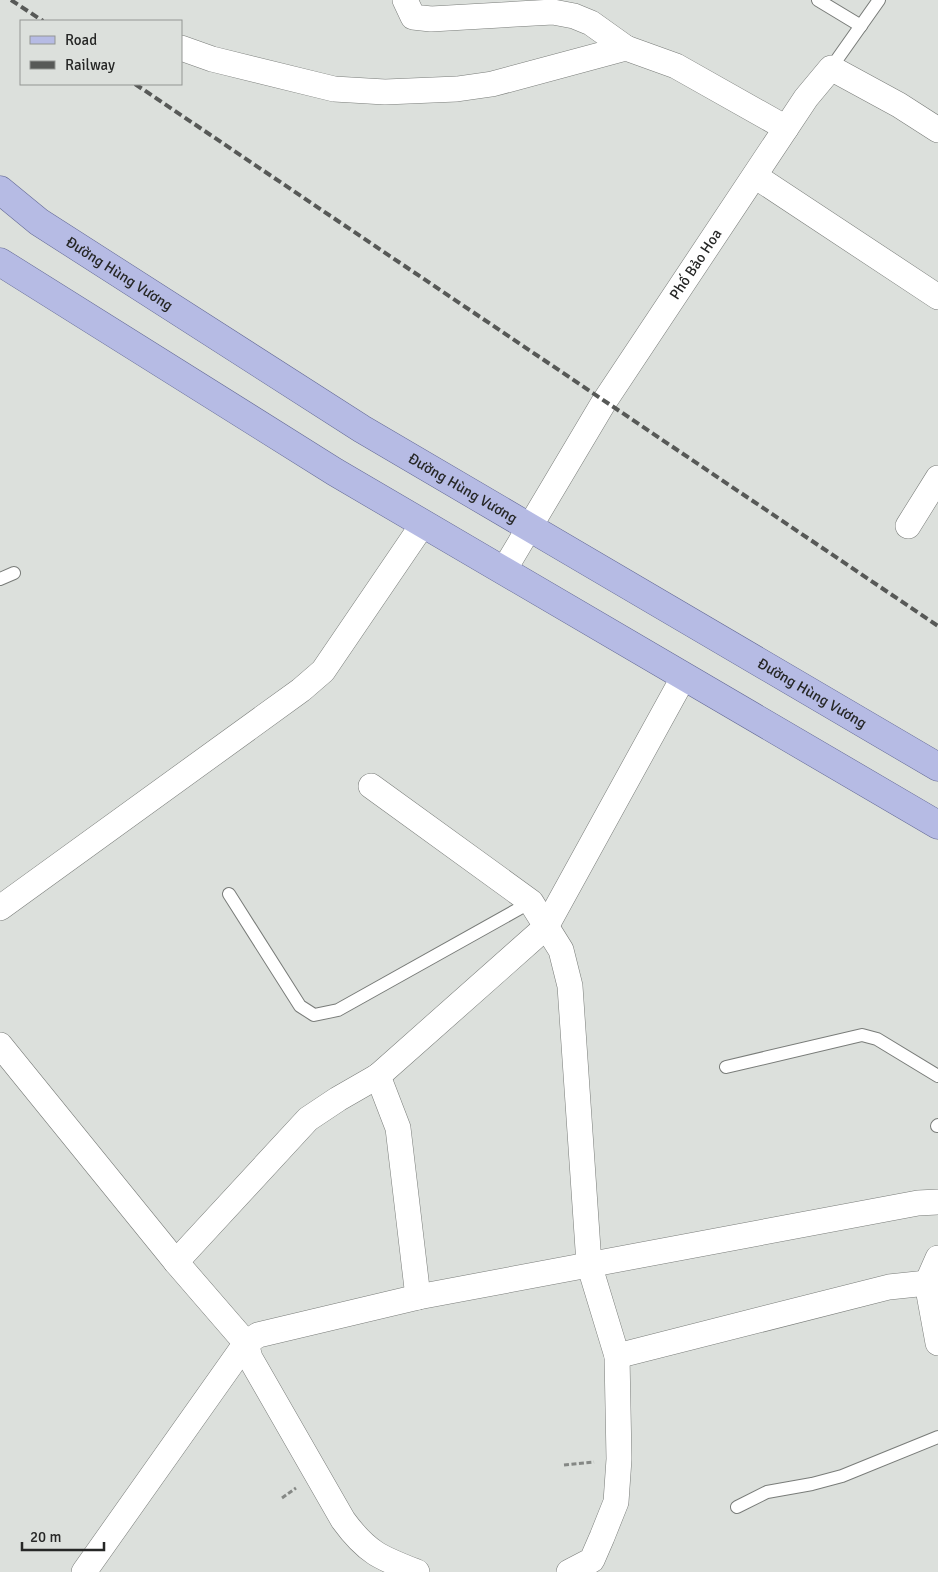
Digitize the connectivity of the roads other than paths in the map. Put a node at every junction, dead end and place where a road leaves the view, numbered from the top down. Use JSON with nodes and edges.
{"nodes":[{"id":1,"x":405,"y":0,"type":"edge"},
{"id":2,"x":818,"y":0,"type":"edge"},
{"id":3,"x":879,"y":0,"type":"edge"},
{"id":4,"x":861,"y":26,"type":"junction"},
{"id":5,"x":182,"y":48,"type":"edge"},
{"id":6,"x":626,"y":48,"type":"junction"},
{"id":7,"x":830,"y":68,"type":"junction"},
{"id":8,"x":786,"y":128,"type":"junction"},
{"id":9,"x":938,"y":130,"type":"edge"},
{"id":10,"x":755,"y":176,"type":"junction"},
{"id":11,"x":0,"y":190,"type":"edge"},
{"id":12,"x":0,"y":262,"type":"edge"},
{"id":13,"x":938,"y":297,"type":"edge"},
{"id":14,"x":938,"y":478,"type":"edge"},
{"id":15,"x":422,"y":524,"type":"junction"},
{"id":16,"x":908,"y":526,"type":"dead end"},
{"id":17,"x":529,"y":527,"type":"junction"},
{"id":18,"x":504,"y":570,"type":"junction"},
{"id":19,"x":14,"y":573,"type":"dead end"},
{"id":20,"x":0,"y":579,"type":"edge"},
{"id":21,"x":683,"y":678,"type":"junction"},
{"id":22,"x":938,"y":767,"type":"edge"},
{"id":23,"x":371,"y":786,"type":"dead end"},
{"id":24,"x":938,"y":825,"type":"edge"},
{"id":25,"x":229,"y":894,"type":"dead end"},
{"id":26,"x":531,"y":902,"type":"junction"},
{"id":27,"x":0,"y":908,"type":"edge"},
{"id":28,"x":546,"y":927,"type":"junction"},
{"id":29,"x":0,"y":1046,"type":"edge"},
{"id":30,"x":726,"y":1067,"type":"dead end"},
{"id":31,"x":378,"y":1076,"type":"junction"},
{"id":32,"x":938,"y":1076,"type":"edge"},
{"id":33,"x":938,"y":1202,"type":"edge"},
{"id":34,"x":938,"y":1258,"type":"edge"},
{"id":35,"x":176,"y":1262,"type":"junction"},
{"id":36,"x":589,"y":1264,"type":"junction"},
{"id":37,"x":927,"y":1283,"type":"junction"},
{"id":38,"x":418,"y":1297,"type":"junction"},
{"id":39,"x":246,"y":1343,"type":"junction"},
{"id":40,"x":938,"y":1343,"type":"edge"},
{"id":41,"x":617,"y":1356,"type":"junction"},
{"id":42,"x":938,"y":1437,"type":"edge"},
{"id":43,"x":737,"y":1507,"type":"dead end"},
{"id":44,"x":84,"y":1572,"type":"edge"},
{"id":45,"x":417,"y":1572,"type":"edge"},
{"id":46,"x":569,"y":1572,"type":"edge"}],
"edges":[{"from":1,"to":6,"type":"street"},
{"from":2,"to":4,"type":"lane"},
{"from":3,"to":4,"type":"lane"},
{"from":4,"to":7,"type":"lane"},
{"from":5,"to":6,"type":"street"},
{"from":6,"to":8,"type":"street"},
{"from":7,"to":8,"type":"street","name":"Phố Bảo Hoa"},
{"from":7,"to":9,"type":"street"},
{"from":8,"to":10,"type":"street","name":"Phố Bảo Hoa"},
{"from":10,"to":13,"type":"street"},
{"from":10,"to":17,"type":"street","name":"Phố Bảo Hoa"},
{"from":11,"to":17,"type":"main road","name":"Đường Hùng Vương"},
{"from":12,"to":15,"type":"main road"},
{"from":14,"to":16,"type":"street"},
{"from":15,"to":18,"type":"main road"},
{"from":15,"to":27,"type":"street"},
{"from":17,"to":18,"type":"street","name":"Phố Bảo Hoa"},
{"from":17,"to":22,"type":"main road","name":"Đường Hùng Vương"},
{"from":18,"to":21,"type":"main road"},
{"from":19,"to":20,"type":"lane"},
{"from":21,"to":24,"type":"main road"},
{"from":21,"to":28,"type":"street"},
{"from":23,"to":26,"type":"street"},
{"from":25,"to":26,"type":"lane"},
{"from":26,"to":28,"type":"street"},
{"from":28,"to":31,"type":"street"},
{"from":28,"to":36,"type":"street"},
{"from":29,"to":35,"type":"street"},
{"from":30,"to":32,"type":"lane"},
{"from":31,"to":35,"type":"street"},
{"from":31,"to":38,"type":"street"},
{"from":33,"to":36,"type":"street"},
{"from":34,"to":37,"type":"street"},
{"from":35,"to":39,"type":"street"},
{"from":36,"to":38,"type":"street"},
{"from":36,"to":41,"type":"street"},
{"from":37,"to":40,"type":"street"},
{"from":37,"to":41,"type":"street"},
{"from":38,"to":39,"type":"street"},
{"from":39,"to":44,"type":"street"},
{"from":39,"to":45,"type":"street"},
{"from":41,"to":46,"type":"street"},
{"from":42,"to":43,"type":"lane"}]}
